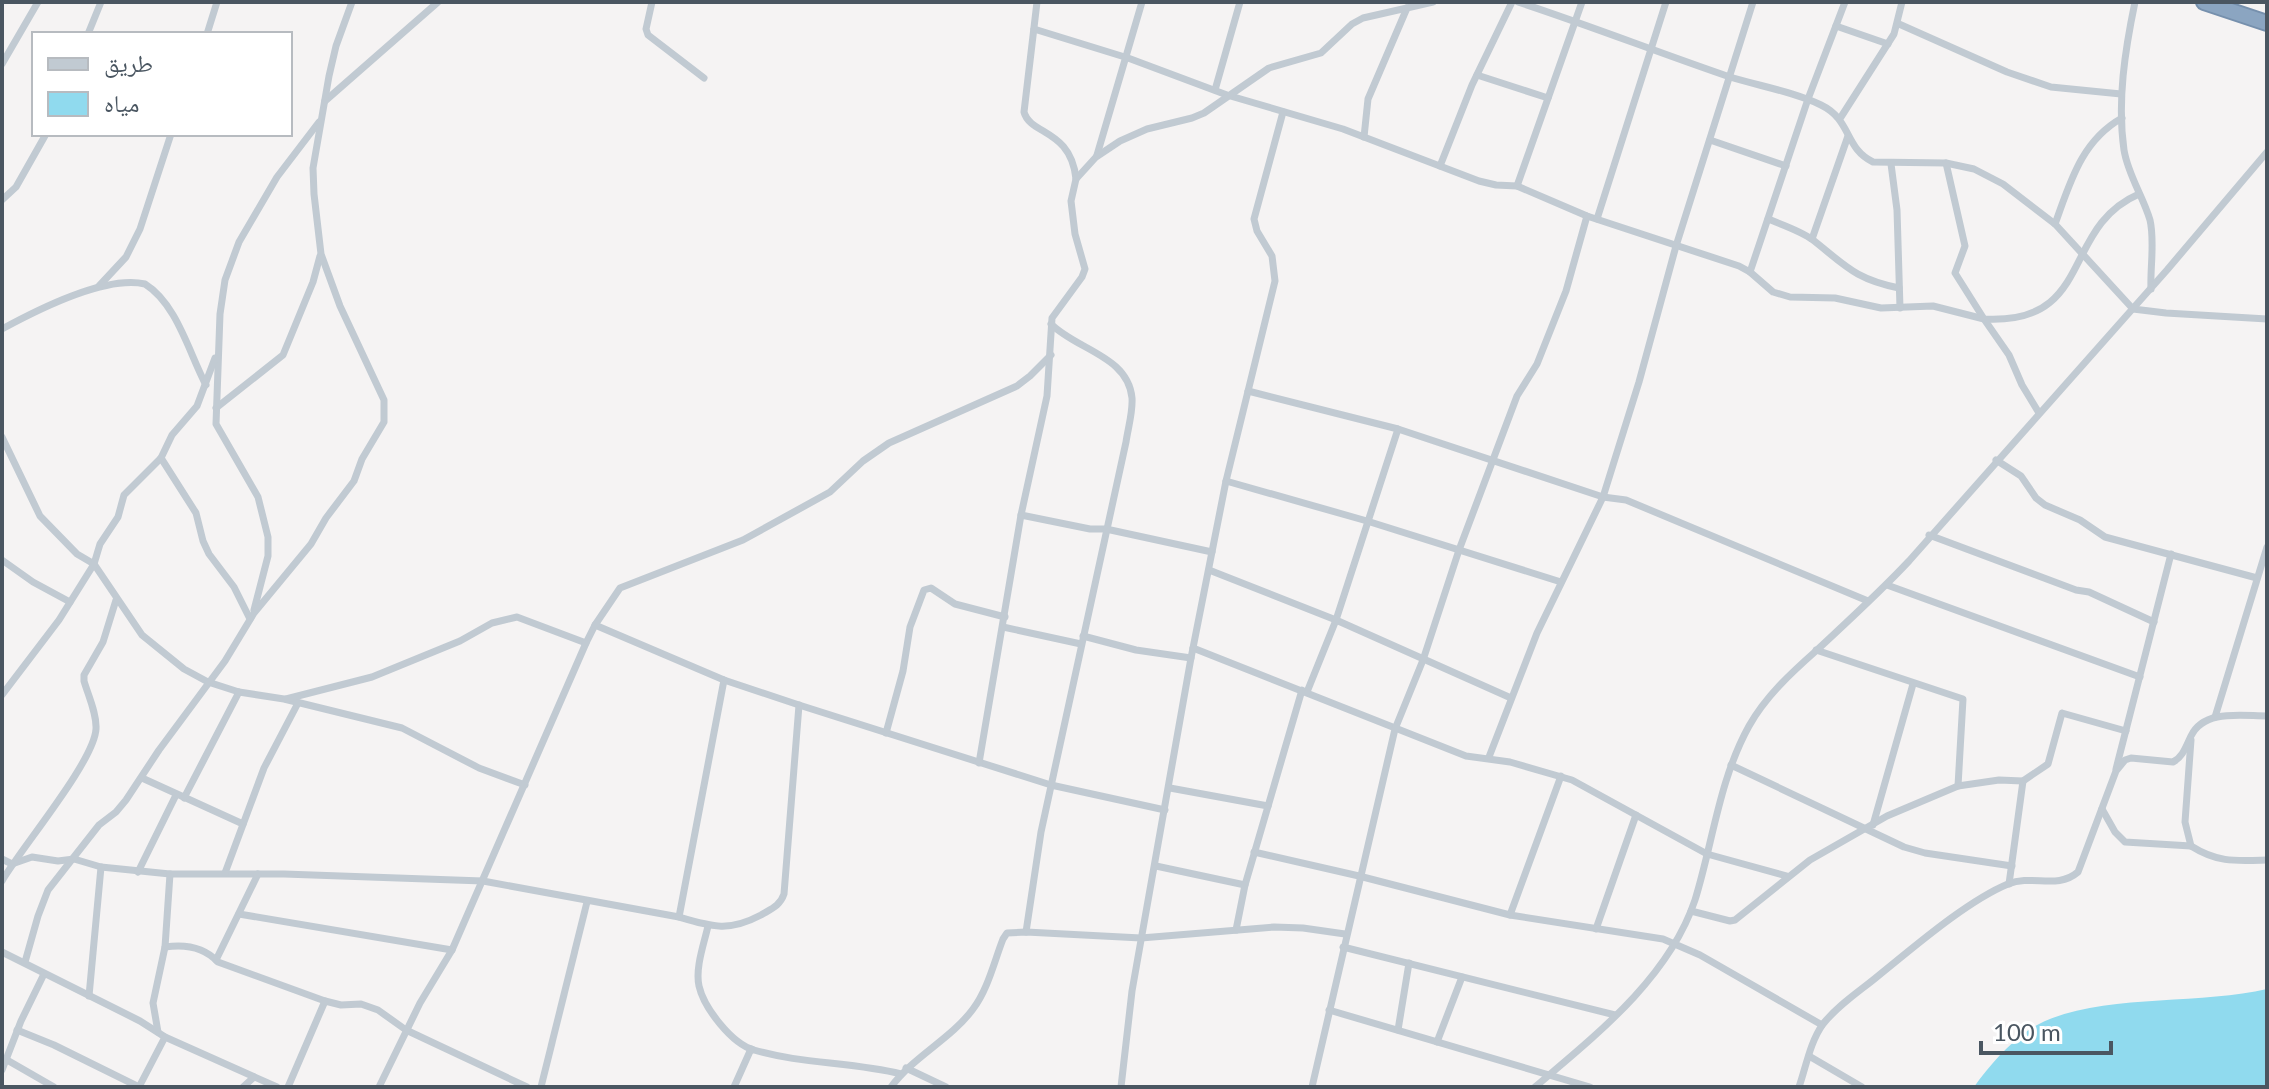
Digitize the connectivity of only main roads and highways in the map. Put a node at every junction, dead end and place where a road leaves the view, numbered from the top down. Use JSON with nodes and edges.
{"nodes":[{"id":1,"x":2204,"y":2,"type":"edge"},
{"id":2,"x":2236,"y":8,"type":"edge"},
{"id":3,"x":2267,"y":23,"type":"edge"}],
"edges":[{"from":1,"to":2,"type":"highway"},
{"from":2,"to":3,"type":"highway"}]}
